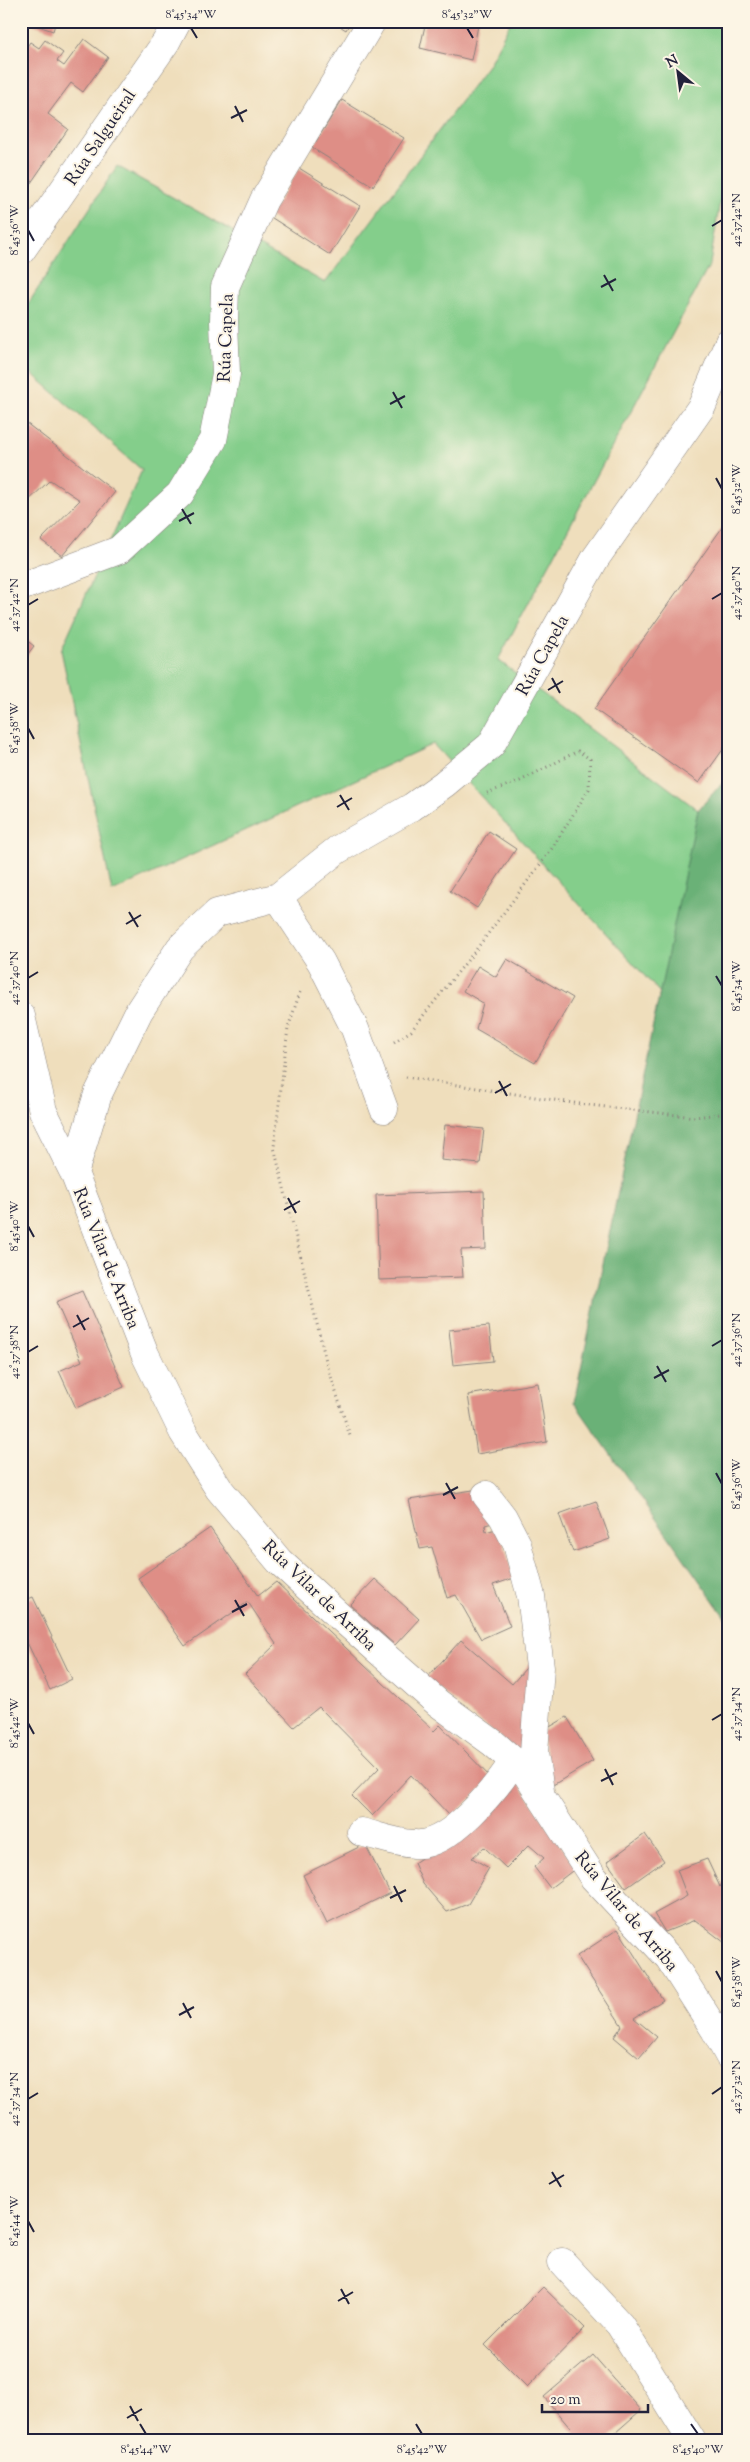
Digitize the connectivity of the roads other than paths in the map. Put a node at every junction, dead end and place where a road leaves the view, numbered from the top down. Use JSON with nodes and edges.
{"nodes":[{"id":1,"x":177,"y":21,"type":"edge"},
{"id":2,"x":372,"y":21,"type":"edge"},
{"id":3,"x":21,"y":251,"type":"edge"},
{"id":4,"x":729,"y":342,"type":"edge"},
{"id":5,"x":21,"y":587,"type":"edge"},
{"id":6,"x":278,"y":897,"type":"junction"},
{"id":7,"x":21,"y":1016,"type":"edge"},
{"id":8,"x":384,"y":1109,"type":"dead end"},
{"id":9,"x":74,"y":1173,"type":"junction"},
{"id":10,"x":486,"y":1495,"type":"dead end"},
{"id":11,"x":514,"y":1761,"type":"junction"},
{"id":12,"x":540,"y":1792,"type":"junction"},
{"id":13,"x":361,"y":1832,"type":"dead end"},
{"id":14,"x":729,"y":2056,"type":"edge"},
{"id":15,"x":562,"y":2262,"type":"dead end"},
{"id":16,"x":692,"y":2441,"type":"edge"}],
"edges":[{"from":1,"to":3,"type":"street","name":"Rúa Salgueiral"},
{"from":2,"to":5,"type":"street","name":"Rúa Capela"},
{"from":4,"to":6,"type":"street","name":"Rúa Capela"},
{"from":6,"to":8,"type":"street"},
{"from":6,"to":9,"type":"street","name":"Rúa Vilar de Arriba"},
{"from":7,"to":9,"type":"street","name":"Rúa Vilar de Arriba"},
{"from":9,"to":11,"type":"street","name":"Rúa Vilar de Arriba"},
{"from":10,"to":12,"type":"street","name":"Rúa Vilar de Arriba"},
{"from":11,"to":12,"type":"street","name":"Rúa Vilar de Arriba"},
{"from":11,"to":13,"type":"street"},
{"from":12,"to":14,"type":"street","name":"Rúa Vilar de Arriba"},
{"from":15,"to":16,"type":"street"}]}
